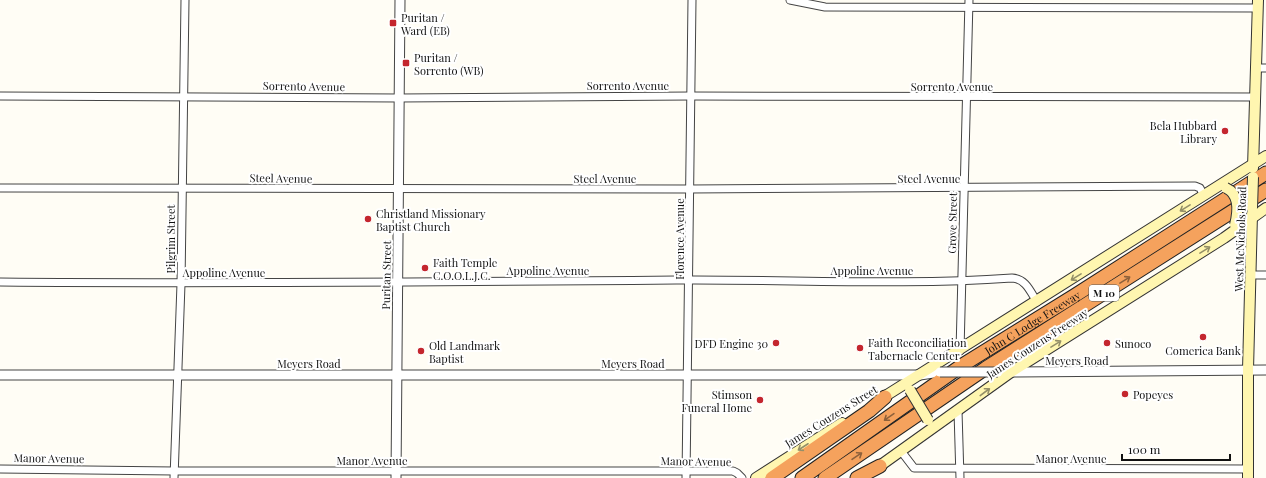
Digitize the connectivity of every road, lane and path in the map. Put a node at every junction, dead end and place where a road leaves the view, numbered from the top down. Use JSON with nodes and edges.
{"nodes":[{"id":1,"x":185,"y":0,"type":"edge"},
{"id":2,"x":400,"y":0,"type":"edge"},
{"id":3,"x":692,"y":0,"type":"edge"},
{"id":4,"x":790,"y":0,"type":"edge"},
{"id":5,"x":969,"y":4,"type":"edge"},
{"id":6,"x":1258,"y":4,"type":"edge"},
{"id":7,"x":1261,"y":68,"type":"edge"},
{"id":8,"x":0,"y":96,"type":"edge"},
{"id":9,"x":183,"y":96,"type":"junction"},
{"id":10,"x":691,"y":96,"type":"junction"},
{"id":11,"x":966,"y":97,"type":"junction"},
{"id":12,"x":1256,"y":97,"type":"junction"},
{"id":13,"x":399,"y":98,"type":"junction"},
{"id":14,"x":1266,"y":156,"type":"edge"},
{"id":15,"x":1254,"y":164,"type":"junction"},
{"id":16,"x":1266,"y":173,"type":"edge"},
{"id":17,"x":182,"y":187,"type":"junction"},
{"id":18,"x":0,"y":188,"type":"edge"},
{"id":19,"x":1221,"y":188,"type":"junction"},
{"id":20,"x":399,"y":189,"type":"junction"},
{"id":21,"x":690,"y":189,"type":"junction"},
{"id":22,"x":964,"y":189,"type":"junction"},
{"id":23,"x":1266,"y":190,"type":"edge"},
{"id":24,"x":1204,"y":196,"type":"junction"},
{"id":25,"x":1266,"y":208,"type":"edge"},
{"id":26,"x":1252,"y":212,"type":"junction"},
{"id":27,"x":1229,"y":234,"type":"junction"},
{"id":28,"x":1250,"y":275,"type":"junction"},
{"id":29,"x":1266,"y":275,"type":"edge"},
{"id":30,"x":690,"y":280,"type":"junction"},
{"id":31,"x":0,"y":282,"type":"edge"},
{"id":32,"x":398,"y":282,"type":"junction"},
{"id":33,"x":961,"y":282,"type":"junction"},
{"id":34,"x":181,"y":284,"type":"junction"},
{"id":35,"x":1037,"y":302,"type":"junction"},
{"id":36,"x":960,"y":351,"type":"junction"},
{"id":37,"x":1248,"y":370,"type":"junction"},
{"id":38,"x":1266,"y":370,"type":"edge"},
{"id":39,"x":1011,"y":372,"type":"junction"},
{"id":40,"x":0,"y":375,"type":"edge"},
{"id":41,"x":688,"y":375,"type":"junction"},
{"id":42,"x":179,"y":376,"type":"junction"},
{"id":43,"x":396,"y":376,"type":"junction"},
{"id":44,"x":920,"y":376,"type":"junction"},
{"id":45,"x":908,"y":387,"type":"junction"},
{"id":46,"x":885,"y":397,"type":"junction"},
{"id":47,"x":958,"y":411,"type":"junction"},
{"id":48,"x":931,"y":424,"type":"junction"},
{"id":49,"x":901,"y":451,"type":"junction"},
{"id":50,"x":880,"y":466,"type":"junction"},
{"id":51,"x":0,"y":469,"type":"edge"},
{"id":52,"x":960,"y":469,"type":"junction"},
{"id":53,"x":1248,"y":473,"type":"edge"},
{"id":54,"x":396,"y":474,"type":"edge"},
{"id":55,"x":174,"y":475,"type":"edge"},
{"id":56,"x":686,"y":475,"type":"edge"},
{"id":57,"x":742,"y":478,"type":"edge"},
{"id":58,"x":756,"y":478,"type":"edge"},
{"id":59,"x":772,"y":478,"type":"edge"},
{"id":60,"x":802,"y":478,"type":"edge"},
{"id":61,"x":825,"y":478,"type":"edge"},
{"id":62,"x":857,"y":478,"type":"edge"},
{"id":63,"x":864,"y":478,"type":"edge"},
{"id":64,"x":960,"y":478,"type":"edge"}],
"edges":[{"from":1,"to":9,"type":"street","name":"Pilgrim Street"},
{"from":2,"to":13,"type":"street","name":"Puritan Street"},
{"from":3,"to":10,"type":"street","name":"Florence Avenue"},
{"from":4,"to":5,"type":"street"},
{"from":5,"to":6,"type":"street"},
{"from":5,"to":11,"type":"street","name":"Grove Street"},
{"from":6,"to":7,"type":"main road","name":"West McNichols Road"},
{"from":7,"to":12,"type":"main road","name":"West McNichols Road"},
{"from":8,"to":9,"type":"street","name":"Sorrento Avenue"},
{"from":9,"to":13,"type":"street","name":"Sorrento Avenue"},
{"from":9,"to":17,"type":"street","name":"Pilgrim Street"},
{"from":10,"to":11,"type":"street","name":"Sorrento Avenue"},
{"from":10,"to":13,"type":"street","name":"Sorrento Avenue"},
{"from":10,"to":21,"type":"street","name":"Florence Avenue"},
{"from":11,"to":12,"type":"street","name":"Sorrento Avenue"},
{"from":11,"to":22,"type":"street","name":"Grove Street"},
{"from":12,"to":15,"type":"main road","name":"West McNichols Road"},
{"from":13,"to":20,"type":"street","name":"Puritan Street"},
{"from":14,"to":15,"type":"main road"},
{"from":15,"to":19,"type":"main road"},
{"from":15,"to":26,"type":"main road","name":"West McNichols Road","bridge":true},
{"from":16,"to":60,"type":"highway","name":"John C Lodge Freeway","number":"M 10","one_way":true},
{"from":17,"to":18,"type":"street","name":"Steel Avenue"},
{"from":17,"to":20,"type":"street","name":"Steel Avenue"},
{"from":17,"to":34,"type":"street","name":"Pilgrim Street"},
{"from":19,"to":24,"type":"main road"},
{"from":19,"to":27,"type":"main road","bridge":true},
{"from":20,"to":21,"type":"street","name":"Steel Avenue"},
{"from":20,"to":32,"type":"street","name":"Puritan Street"},
{"from":21,"to":22,"type":"street","name":"Steel Avenue"},
{"from":21,"to":30,"type":"street","name":"Florence Avenue"},
{"from":22,"to":24,"type":"street","name":"Steel Avenue"},
{"from":22,"to":33,"type":"street","name":"Grove Street"},
{"from":61,"to":23,"type":"highway","name":"John C Lodge Freeway","number":"M 10","one_way":true},
{"from":24,"to":35,"type":"main road","one_way":true},
{"from":25,"to":26,"type":"main road","name":"James Couzens Freeway"},
{"from":26,"to":27,"type":"main road","name":"James Couzens Freeway"},
{"from":26,"to":28,"type":"main road","name":"West McNichols Road"},
{"from":39,"to":27,"type":"main road","name":"James Couzens Freeway","one_way":true},
{"from":28,"to":29,"type":"street"},
{"from":28,"to":37,"type":"main road","name":"West McNichols Road"},
{"from":30,"to":32,"type":"street","name":"Appoline Avenue"},
{"from":30,"to":33,"type":"street","name":"Appoline Avenue"},
{"from":30,"to":41,"type":"street","name":"Florence Avenue"},
{"from":31,"to":34,"type":"street","name":"Appoline Avenue"},
{"from":32,"to":34,"type":"street","name":"Appoline Avenue"},
{"from":32,"to":43,"type":"street","name":"Puritan Street"},
{"from":33,"to":35,"type":"street","name":"Appoline Avenue"},
{"from":33,"to":36,"type":"street","name":"Grove Street"},
{"from":34,"to":42,"type":"street","name":"Pilgrim Street"},
{"from":35,"to":36,"type":"main road"},
{"from":36,"to":44,"type":"main road"},
{"from":37,"to":38,"type":"street","name":"Meyers Road"},
{"from":37,"to":39,"type":"street","name":"Meyers Road"},
{"from":37,"to":53,"type":"main road","name":"West McNichols Road"},
{"from":39,"to":44,"type":"street","name":"Meyers Road","bridge":true},
{"from":47,"to":39,"type":"main road","name":"James Couzens Freeway","one_way":true},
{"from":40,"to":42,"type":"street","name":"Meyers Road"},
{"from":41,"to":43,"type":"street","name":"Meyers Road"},
{"from":41,"to":44,"type":"street","name":"Meyers Road"},
{"from":41,"to":56,"type":"street","name":"Florence Avenue"},
{"from":42,"to":43,"type":"street","name":"Meyers Road"},
{"from":42,"to":55,"type":"street","name":"Pilgrim Street"},
{"from":43,"to":54,"type":"street","name":"Puritan Street"},
{"from":44,"to":45,"type":"main road","name":"James Couzens Street"},
{"from":45,"to":46,"type":"main road","name":"James Couzens Street"},
{"from":45,"to":48,"type":"main road","bridge":true},
{"from":46,"to":58,"type":"main road","name":"James Couzens Street","one_way":true},
{"from":46,"to":59,"type":"highway"},
{"from":47,"to":48,"type":"main road","name":"James Couzens Freeway"},
{"from":47,"to":52,"type":"street"},
{"from":48,"to":49,"type":"main road","name":"James Couzens Freeway"},
{"from":49,"to":50,"type":"main road","name":"James Couzens Freeway"},
{"from":49,"to":52,"type":"street","name":"Manor Avenue"},
{"from":50,"to":62,"type":"highway"},
{"from":50,"to":63,"type":"main road","name":"James Couzens Freeway"},
{"from":51,"to":55,"type":"street","name":"Manor Avenue"},
{"from":52,"to":53,"type":"street","name":"Manor Avenue"},
{"from":52,"to":64,"type":"street"},
{"from":54,"to":55,"type":"street","name":"Manor Avenue"},
{"from":54,"to":56,"type":"street","name":"Manor Avenue"},
{"from":56,"to":57,"type":"street","name":"Manor Avenue"}]}
